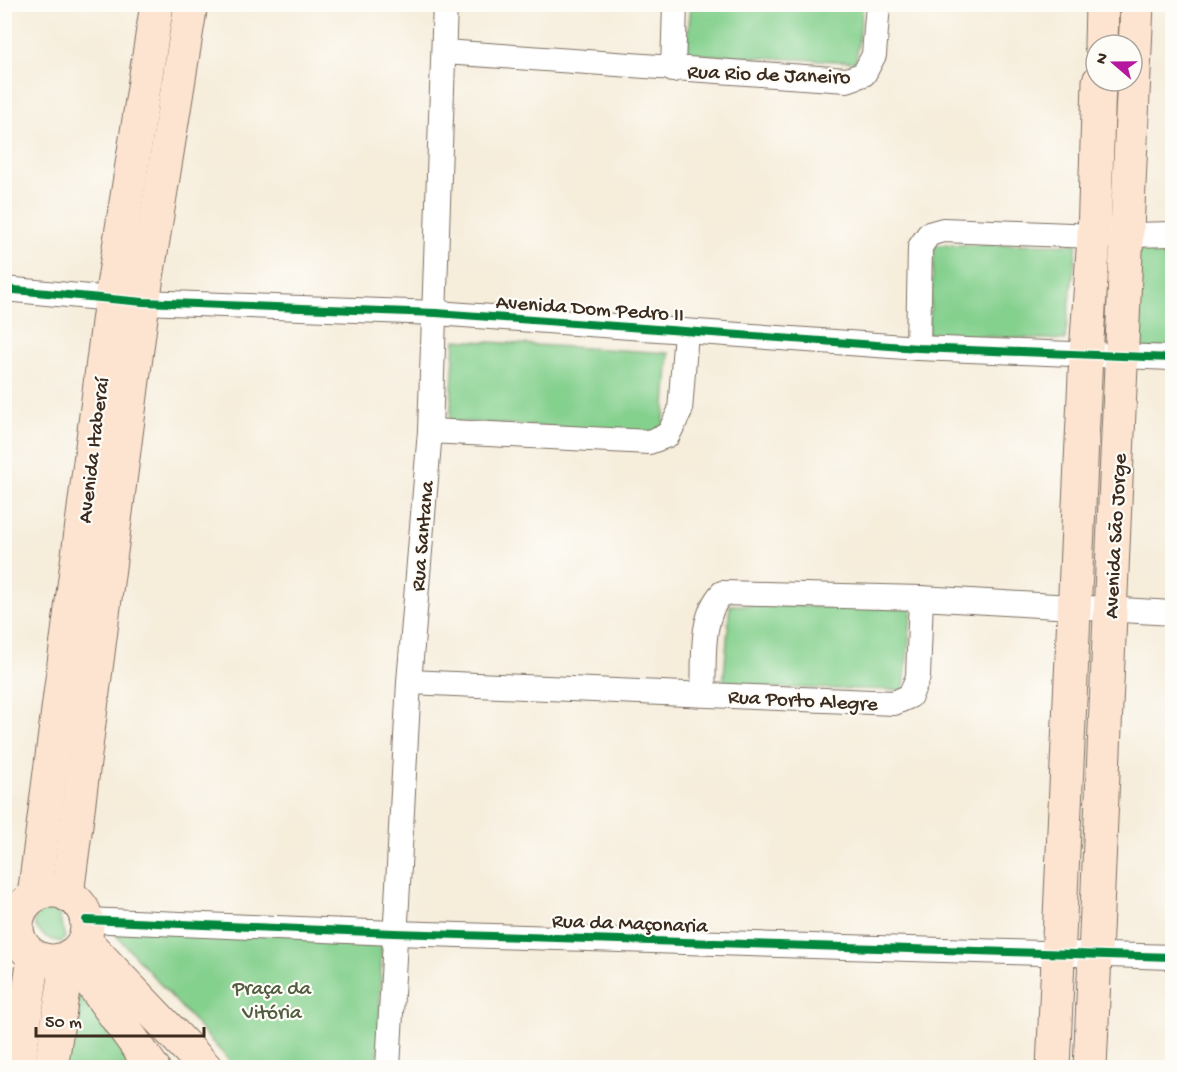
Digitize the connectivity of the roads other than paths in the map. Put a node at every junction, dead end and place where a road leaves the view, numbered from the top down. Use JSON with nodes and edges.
{"nodes":[{"id":1,"x":157,"y":4,"type":"edge"},
{"id":2,"x":191,"y":4,"type":"edge"},
{"id":3,"x":445,"y":4,"type":"edge"},
{"id":4,"x":675,"y":4,"type":"edge"},
{"id":5,"x":878,"y":4,"type":"edge"},
{"id":6,"x":1102,"y":4,"type":"edge"},
{"id":7,"x":1137,"y":4,"type":"edge"},
{"id":8,"x":1101,"y":33,"type":"edge"},
{"id":9,"x":444,"y":52,"type":"junction"},
{"id":10,"x":673,"y":70,"type":"junction"},
{"id":11,"x":1099,"y":93,"type":"edge"},
{"id":12,"x":1128,"y":234,"type":"junction"},
{"id":13,"x":1173,"y":234,"type":"edge"},
{"id":14,"x":1094,"y":236,"type":"junction"},
{"id":15,"x":4,"y":289,"type":"edge"},
{"id":16,"x":111,"y":299,"type":"junction"},
{"id":17,"x":143,"y":302,"type":"junction"},
{"id":18,"x":436,"y":313,"type":"junction"},
{"id":19,"x":686,"y":332,"type":"junction"},
{"id":20,"x":918,"y":348,"type":"junction"},
{"id":21,"x":1086,"y":354,"type":"junction"},
{"id":22,"x":1122,"y":357,"type":"junction"},
{"id":23,"x":1173,"y":358,"type":"edge"},
{"id":24,"x":430,"y":431,"type":"junction"},
{"id":25,"x":921,"y":598,"type":"junction"},
{"id":26,"x":1075,"y":606,"type":"junction"},
{"id":27,"x":1111,"y":609,"type":"junction"},
{"id":28,"x":1173,"y":614,"type":"edge"},
{"id":29,"x":409,"y":682,"type":"junction"},
{"id":30,"x":704,"y":694,"type":"junction"},
{"id":31,"x":20,"y":905,"type":"edge"},
{"id":32,"x":75,"y":933,"type":"junction"},
{"id":33,"x":394,"y":933,"type":"junction"},
{"id":34,"x":1058,"y":953,"type":"junction"},
{"id":35,"x":34,"y":956,"type":"junction"},
{"id":36,"x":1096,"y":956,"type":"junction"},
{"id":37,"x":1173,"y":957,"type":"edge"},
{"id":38,"x":18,"y":1068,"type":"edge"},
{"id":39,"x":51,"y":1068,"type":"edge"},
{"id":40,"x":153,"y":1068,"type":"edge"},
{"id":41,"x":206,"y":1068,"type":"edge"},
{"id":42,"x":388,"y":1068,"type":"edge"},
{"id":43,"x":1053,"y":1068,"type":"edge"},
{"id":44,"x":1090,"y":1068,"type":"edge"}],
"edges":[{"from":1,"to":16,"type":"street","name":"Avenida Itaberaí"},
{"from":2,"to":17,"type":"street","name":"Avenida Itaberaí"},
{"from":3,"to":9,"type":"street","name":"Rua Santana"},
{"from":4,"to":10,"type":"street","name":"Rua Rio de Janeiro"},
{"from":5,"to":10,"type":"street","name":"Rua Rio de Janeiro"},
{"from":6,"to":8,"type":"street"},
{"from":7,"to":12,"type":"street","name":"Avenida São Jorge"},
{"from":9,"to":10,"type":"street","name":"Rua Rio de Janeiro"},
{"from":9,"to":18,"type":"street","name":"Rua Santana"},
{"from":11,"to":14,"type":"street","name":"Avenida São Jorge"},
{"from":12,"to":13,"type":"street"},
{"from":12,"to":14,"type":"street"},
{"from":12,"to":22,"type":"street","name":"Avenida São Jorge"},
{"from":14,"to":20,"type":"street"},
{"from":14,"to":21,"type":"street","name":"Avenida São Jorge"},
{"from":15,"to":16,"type":"street","name":"Avenida Dom Pedro II"},
{"from":16,"to":17,"type":"street","name":"Avenida Dom Pedro II"},
{"from":16,"to":31,"type":"street","name":"Avenida Itaberaí"},
{"from":17,"to":18,"type":"street","name":"Avenida Dom Pedro II"},
{"from":17,"to":32,"type":"street","name":"Avenida Itaberaí"},
{"from":18,"to":19,"type":"street","name":"Avenida Dom Pedro II"},
{"from":18,"to":24,"type":"street","name":"Rua Santana"},
{"from":19,"to":20,"type":"street","name":"Avenida Dom Pedro II"},
{"from":19,"to":24,"type":"street","name":"Avenida Dom Pedro II"},
{"from":20,"to":21,"type":"street","name":"Avenida Dom Pedro II"},
{"from":21,"to":22,"type":"street","name":"Avenida Dom Pedro II"},
{"from":21,"to":26,"type":"street","name":"Avenida São Jorge"},
{"from":22,"to":23,"type":"street","name":"Avenida Dom Pedro II"},
{"from":22,"to":27,"type":"street","name":"Avenida São Jorge"},
{"from":24,"to":29,"type":"street","name":"Rua Santana"},
{"from":25,"to":26,"type":"street","name":"Rua Porto Alegre"},
{"from":25,"to":30,"type":"street","name":"Rua Porto Alegre"},
{"from":25,"to":30,"type":"street","name":"Rua Porto Alegre"},
{"from":26,"to":27,"type":"street","name":"Rua Porto Alegre"},
{"from":26,"to":34,"type":"street","name":"Avenida São Jorge"},
{"from":27,"to":28,"type":"street","name":"Rua Porto Alegre"},
{"from":27,"to":36,"type":"street","name":"Avenida São Jorge"},
{"from":29,"to":30,"type":"street","name":"Rua Porto Alegre"},
{"from":29,"to":33,"type":"street","name":"Rua Santana"},
{"from":31,"to":32,"type":"street"},
{"from":31,"to":35,"type":"street"},
{"from":32,"to":33,"type":"street","name":"Rua da Maçonaria"},
{"from":32,"to":35,"type":"street"},
{"from":32,"to":39,"type":"street","name":"Avenida Itaberaí"},
{"from":32,"to":40,"type":"street"},
{"from":32,"to":41,"type":"street"},
{"from":33,"to":34,"type":"street","name":"Rua da Maçonaria"},
{"from":33,"to":42,"type":"street","name":"Rua Santana"},
{"from":34,"to":36,"type":"street","name":"Rua da Maçonaria"},
{"from":34,"to":43,"type":"street","name":"Avenida São Jorge"},
{"from":35,"to":38,"type":"street"},
{"from":36,"to":37,"type":"street","name":"Rua da Maçonaria"},
{"from":36,"to":44,"type":"street","name":"Avenida São Jorge"}]}
